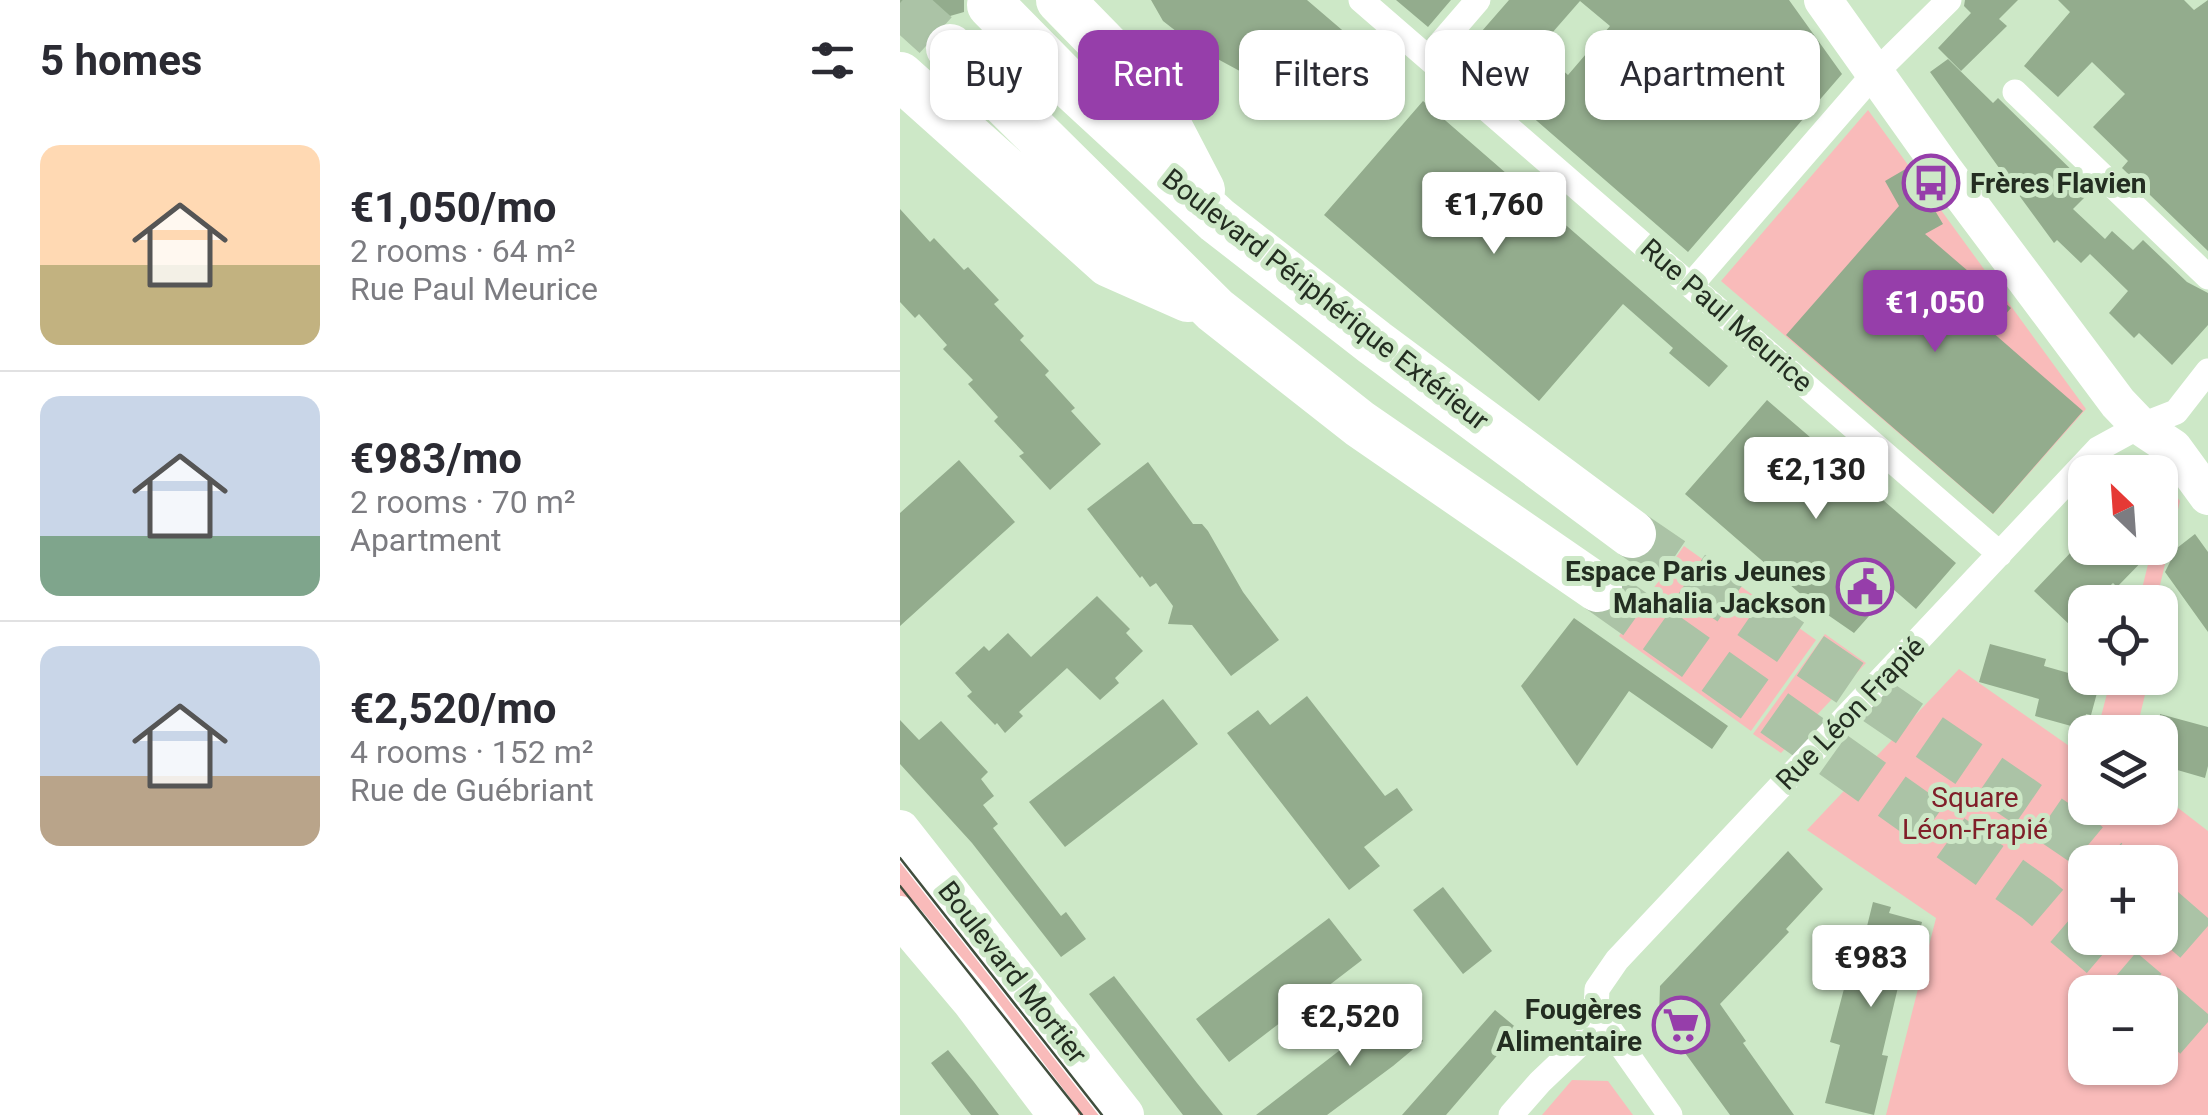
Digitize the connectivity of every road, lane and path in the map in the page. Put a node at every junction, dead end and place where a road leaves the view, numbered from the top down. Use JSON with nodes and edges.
{"nodes":[{"id":1,"x":1060,"y":0,"type":"edge"},
{"id":2,"x":1361,"y":0,"type":"edge"},
{"id":3,"x":1478,"y":0,"type":"edge"},
{"id":4,"x":1823,"y":0,"type":"edge"},
{"id":5,"x":1948,"y":0,"type":"edge"},
{"id":6,"x":991,"y":5,"type":"dead end"},
{"id":7,"x":1452,"y":30,"type":"edge"},
{"id":8,"x":1425,"y":55,"type":"edge"},
{"id":9,"x":1874,"y":74,"type":"junction"},
{"id":10,"x":900,"y":76,"type":"edge"},
{"id":11,"x":2015,"y":92,"type":"dead end"},
{"id":12,"x":1023,"y":120,"type":"edge"},
{"id":13,"x":1500,"y":120,"type":"edge"},
{"id":14,"x":1217,"y":220,"type":"junction"},
{"id":15,"x":2208,"y":277,"type":"edge"},
{"id":16,"x":1691,"y":285,"type":"junction"},
{"id":17,"x":1215,"y":310,"type":"junction"},
{"id":18,"x":2208,"y":371,"type":"edge"},
{"id":19,"x":2140,"y":426,"type":"junction"},
{"id":20,"x":2208,"y":496,"type":"edge"},
{"id":21,"x":1632,"y":534,"type":"tunnel mouth"},
{"id":22,"x":2000,"y":554,"type":"junction"},
{"id":23,"x":1598,"y":588,"type":"tunnel mouth"},
{"id":24,"x":900,"y":830,"type":"edge"},
{"id":25,"x":900,"y":916,"type":"edge"},
{"id":26,"x":1602,"y":1023,"type":"junction"},
{"id":27,"x":1058,"y":1115,"type":"edge"},
{"id":28,"x":1124,"y":1115,"type":"edge"},
{"id":29,"x":1511,"y":1115,"type":"edge"},
{"id":30,"x":1670,"y":1115,"type":"edge"}],
"edges":[{"from":1,"to":14,"type":"highway"},
{"from":2,"to":8,"type":"street","name":"Rue Paul Meurice"},
{"from":3,"to":7,"type":"street"},
{"from":4,"to":9,"type":"street"},
{"from":5,"to":9,"type":"street"},
{"from":6,"to":14,"type":"highway","name":"Boulevard Périphérique Extérieur"},
{"from":9,"to":16,"type":"street"},
{"from":9,"to":19,"type":"street"},
{"from":10,"to":17,"type":"highway"},
{"from":11,"to":15,"type":"street"},
{"from":12,"to":17,"type":"highway"},
{"from":13,"to":16,"type":"street","name":"Rue Paul Meurice"},
{"from":14,"to":21,"type":"highway","name":"Boulevard Périphérique Extérieur"},
{"from":16,"to":22,"type":"street","name":"Rue Paul Meurice"},
{"from":17,"to":23,"type":"highway"},
{"from":18,"to":19,"type":"street","name":"Rue Léon Frapié"},
{"from":19,"to":20,"type":"street"},
{"from":19,"to":22,"type":"street","name":"Rue Léon Frapié"},
{"from":22,"to":26,"type":"street","name":"Rue Léon Frapié"},
{"from":24,"to":28,"type":"main road","name":"Boulevard Mortier"},
{"from":25,"to":27,"type":"main road","name":"Boulevard Mortier"},
{"from":26,"to":29,"type":"street"},
{"from":26,"to":30,"type":"street"}]}
